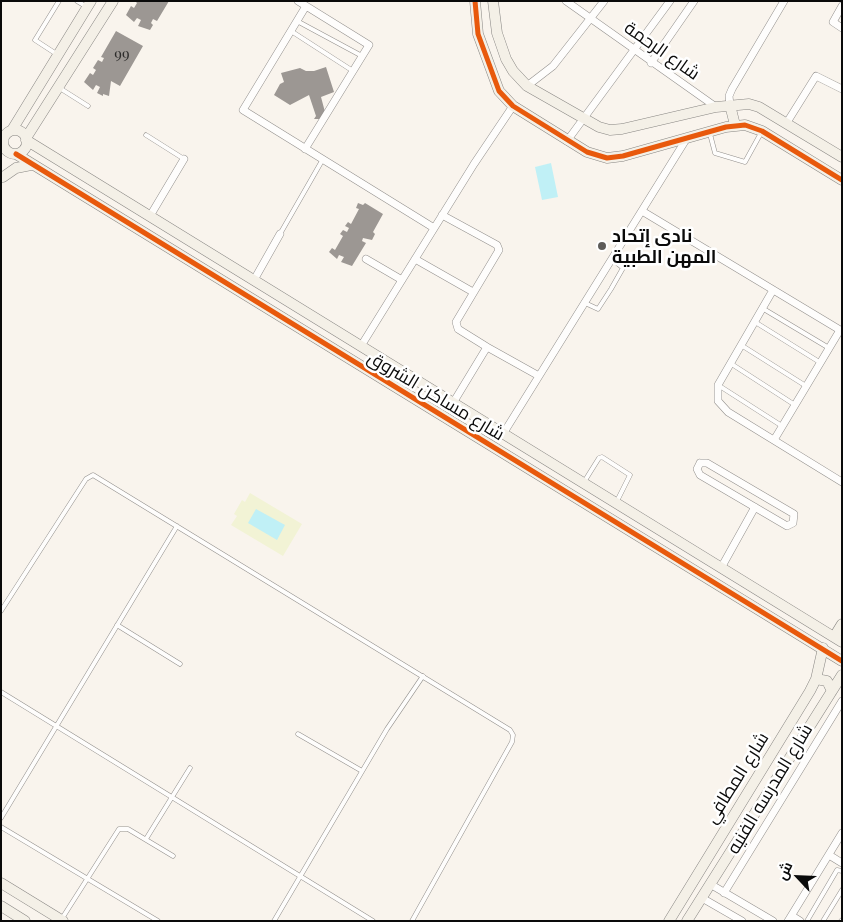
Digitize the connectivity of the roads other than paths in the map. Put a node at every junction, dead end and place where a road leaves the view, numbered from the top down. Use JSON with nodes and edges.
{"nodes":[{"id":1,"x":58,"y":1,"type":"edge"},
{"id":2,"x":77,"y":1,"type":"edge"},
{"id":3,"x":113,"y":1,"type":"edge"},
{"id":4,"x":298,"y":1,"type":"edge"},
{"id":5,"x":475,"y":1,"type":"edge"},
{"id":6,"x":493,"y":1,"type":"edge"},
{"id":7,"x":566,"y":1,"type":"edge"},
{"id":8,"x":604,"y":1,"type":"edge"},
{"id":9,"x":670,"y":1,"type":"edge"},
{"id":10,"x":694,"y":1,"type":"edge"},
{"id":11,"x":784,"y":1,"type":"edge"},
{"id":12,"x":89,"y":4,"type":"edge"},
{"id":13,"x":306,"y":6,"type":"junction"},
{"id":14,"x":842,"y":6,"type":"edge"},
{"id":15,"x":590,"y":18,"type":"junction"},
{"id":16,"x":297,"y":21,"type":"junction"},
{"id":17,"x":842,"y":28,"type":"edge"},
{"id":18,"x":291,"y":31,"type":"junction"},
{"id":19,"x":633,"y":49,"type":"junction"},
{"id":20,"x":58,"y":55,"type":"junction"},
{"id":21,"x":362,"y":56,"type":"junction"},
{"id":22,"x":651,"y":63,"type":"junction"},
{"id":23,"x":353,"y":71,"type":"junction"},
{"id":24,"x":527,"y":86,"type":"junction"},
{"id":25,"x":57,"y":87,"type":"junction"},
{"id":26,"x":842,"y":90,"type":"edge"},
{"id":27,"x":730,"y":105,"type":"junction"},
{"id":28,"x":88,"y":106,"type":"dead end"},
{"id":29,"x":512,"y":106,"type":"junction"},
{"id":30,"x":716,"y":108,"type":"junction"},
{"id":31,"x":583,"y":118,"type":"junction"},
{"id":32,"x":786,"y":124,"type":"junction"},
{"id":33,"x":735,"y":126,"type":"junction"},
{"id":34,"x":12,"y":130,"type":"junction"},
{"id":35,"x":762,"y":131,"type":"junction"},
{"id":36,"x":710,"y":132,"type":"junction"},
{"id":37,"x":146,"y":135,"type":"dead end"},
{"id":38,"x":687,"y":138,"type":"junction"},
{"id":39,"x":26,"y":139,"type":"junction"},
{"id":40,"x":567,"y":140,"type":"junction"},
{"id":41,"x":2,"y":149,"type":"edge"},
{"id":42,"x":306,"y":149,"type":"junction"},
{"id":43,"x":48,"y":153,"type":"junction"},
{"id":44,"x":15,"y":154,"type":"junction"},
{"id":45,"x":842,"y":157,"type":"edge"},
{"id":46,"x":184,"y":159,"type":"joint"},
{"id":47,"x":323,"y":160,"type":"junction"},
{"id":48,"x":34,"y":167,"type":"junction"},
{"id":49,"x":2,"y":178,"type":"edge"},
{"id":50,"x":842,"y":180,"type":"edge"},
{"id":51,"x":642,"y":211,"type":"junction"},
{"id":52,"x":442,"y":214,"type":"junction"},
{"id":53,"x":150,"y":216,"type":"junction"},
{"id":54,"x":434,"y":228,"type":"junction"},
{"id":55,"x":280,"y":234,"type":"joint"},
{"id":56,"x":366,"y":259,"type":"dead end"},
{"id":57,"x":415,"y":259,"type":"junction"},
{"id":58,"x":612,"y":259,"type":"junction"},
{"id":59,"x":254,"y":280,"type":"junction"},
{"id":60,"x":402,"y":280,"type":"junction"},
{"id":61,"x":773,"y":290,"type":"junction"},
{"id":62,"x":473,"y":292,"type":"junction"},
{"id":63,"x":585,"y":303,"type":"junction"},
{"id":64,"x":762,"y":308,"type":"junction"},
{"id":65,"x":754,"y":322,"type":"junction"},
{"id":66,"x":741,"y":345,"type":"junction"},
{"id":67,"x":361,"y":346,"type":"junction"},
{"id":68,"x":487,"y":347,"type":"junction"},
{"id":69,"x":830,"y":348,"type":"junction"},
{"id":70,"x":730,"y":363,"type":"junction"},
{"id":71,"x":821,"y":363,"type":"junction"},
{"id":72,"x":390,"y":364,"type":"junction"},
{"id":73,"x":408,"y":375,"type":"junction"},
{"id":74,"x":540,"y":376,"type":"junction"},
{"id":75,"x":380,"y":379,"type":"junction"},
{"id":76,"x":718,"y":385,"type":"junction"},
{"id":77,"x":806,"y":386,"type":"junction"},
{"id":78,"x":400,"y":391,"type":"junction"},
{"id":79,"x":453,"y":403,"type":"junction"},
{"id":80,"x":795,"y":405,"type":"junction"},
{"id":81,"x":782,"y":426,"type":"junction"},
{"id":82,"x":503,"y":434,"type":"junction"},
{"id":83,"x":774,"y":440,"type":"junction"},
{"id":84,"x":842,"y":482,"type":"edge"},
{"id":85,"x":584,"y":483,"type":"junction"},
{"id":86,"x":616,"y":503,"type":"junction"},
{"id":87,"x":754,"y":507,"type":"junction"},
{"id":88,"x":177,"y":526,"type":"junction"},
{"id":89,"x":721,"y":568,"type":"junction"},
{"id":90,"x":1,"y":611,"type":"edge"},
{"id":91,"x":842,"y":624,"type":"edge"},
{"id":92,"x":117,"y":625,"type":"junction"},
{"id":93,"x":838,"y":640,"type":"edge"},
{"id":94,"x":823,"y":648,"type":"junction"},
{"id":95,"x":842,"y":660,"type":"edge"},
{"id":96,"x":180,"y":664,"type":"dead end"},
{"id":97,"x":842,"y":675,"type":"edge"},
{"id":98,"x":423,"y":676,"type":"junction"},
{"id":99,"x":816,"y":679,"type":"junction"},
{"id":100,"x":832,"y":691,"type":"junction"},
{"id":101,"x":1,"y":692,"type":"edge"},
{"id":102,"x":842,"y":701,"type":"edge"},
{"id":103,"x":56,"y":727,"type":"junction"},
{"id":104,"x":298,"y":734,"type":"dead end"},
{"id":105,"x":190,"y":768,"type":"dead end"},
{"id":106,"x":362,"y":771,"type":"junction"},
{"id":107,"x":170,"y":798,"type":"junction"},
{"id":108,"x":1,"y":818,"type":"edge"},
{"id":109,"x":1,"y":827,"type":"edge"},
{"id":110,"x":842,"y":833,"type":"edge"},
{"id":111,"x":146,"y":840,"type":"junction"},
{"id":112,"x":829,"y":855,"type":"junction"},
{"id":113,"x":173,"y":856,"type":"dead end"},
{"id":114,"x":842,"y":863,"type":"edge"},
{"id":115,"x":842,"y":871,"type":"edge"},
{"id":116,"x":300,"y":877,"type":"junction"},
{"id":117,"x":87,"y":878,"type":"junction"},
{"id":118,"x":1,"y":883,"type":"edge"},
{"id":119,"x":710,"y":884,"type":"junction"},
{"id":120,"x":842,"y":890,"type":"edge"},
{"id":121,"x":724,"y":893,"type":"junction"},
{"id":122,"x":702,"y":898,"type":"junction"},
{"id":123,"x":1,"y":906,"type":"edge"},
{"id":124,"x":790,"y":918,"type":"edge"},
{"id":125,"x":62,"y":920,"type":"edge"},
{"id":126,"x":25,"y":921,"type":"edge"},
{"id":127,"x":158,"y":921,"type":"edge"},
{"id":128,"x":274,"y":921,"type":"edge"},
{"id":129,"x":373,"y":921,"type":"edge"},
{"id":130,"x":412,"y":921,"type":"edge"},
{"id":131,"x":669,"y":921,"type":"edge"},
{"id":132,"x":687,"y":921,"type":"edge"},
{"id":133,"x":742,"y":921,"type":"edge"},
{"id":134,"x":773,"y":921,"type":"edge"},
{"id":135,"x":800,"y":921,"type":"edge"},
{"id":136,"x":807,"y":921,"type":"edge"},
{"id":137,"x":823,"y":921,"type":"edge"}],
"edges":[{"from":1,"to":20,"type":"lane"},
{"from":2,"to":12,"type":"lane"},
{"from":3,"to":25,"type":"street"},
{"from":4,"to":13,"type":"street"},
{"from":5,"to":29,"type":"street"},
{"from":6,"to":24,"type":"street"},
{"from":7,"to":15,"type":"street","name":"شارع الرحمة"},
{"from":8,"to":15,"type":"street"},
{"from":9,"to":19,"type":"street"},
{"from":10,"to":22,"type":"street"},
{"from":11,"to":27,"type":"street"},
{"from":12,"to":20,"type":"street"},
{"from":13,"to":16,"type":"street"},
{"from":13,"to":21,"type":"street"},
{"from":14,"to":17,"type":"street"},
{"from":15,"to":19,"type":"street","name":"شارع الرحمة"},
{"from":15,"to":24,"type":"street"},
{"from":16,"to":18,"type":"street"},
{"from":16,"to":21,"type":"lane"},
{"from":18,"to":23,"type":"lane"},
{"from":18,"to":42,"type":"street"},
{"from":19,"to":22,"type":"street","name":"شارع الرحمة"},
{"from":19,"to":31,"type":"street"},
{"from":20,"to":34,"type":"street"},
{"from":21,"to":23,"type":"street"},
{"from":22,"to":30,"type":"street","name":"شارع الرحمة"},
{"from":23,"to":42,"type":"street"},
{"from":24,"to":31,"type":"street"},
{"from":25,"to":28,"type":"lane"},
{"from":25,"to":39,"type":"street"},
{"from":26,"to":32,"type":"street"},
{"from":27,"to":30,"type":"street"},
{"from":27,"to":32,"type":"street"},
{"from":27,"to":33,"type":"street"},
{"from":29,"to":40,"type":"street"},
{"from":29,"to":52,"type":"street"},
{"from":30,"to":31,"type":"street"},
{"from":31,"to":40,"type":"street"},
{"from":32,"to":45,"type":"street"},
{"from":33,"to":35,"type":"street"},
{"from":33,"to":36,"type":"street"},
{"from":34,"to":39,"type":"street"},
{"from":34,"to":41,"type":"street"},
{"from":35,"to":36,"type":"lane"},
{"from":35,"to":50,"type":"street"},
{"from":36,"to":38,"type":"street"},
{"from":37,"to":46,"type":"lane"},
{"from":38,"to":40,"type":"street"},
{"from":38,"to":51,"type":"street"},
{"from":39,"to":43,"type":"street","name":"شارع مساكن الشروق"},
{"from":39,"to":44,"type":"street"},
{"from":41,"to":44,"type":"street"},
{"from":42,"to":47,"type":"street"},
{"from":43,"to":48,"type":"street"},
{"from":43,"to":53,"type":"street","name":"شارع مساكن الشروق"},
{"from":44,"to":48,"type":"street","name":"شارع مساكن الشروق"},
{"from":44,"to":49,"type":"street"},
{"from":46,"to":53,"type":"street"},
{"from":47,"to":54,"type":"street"},
{"from":47,"to":55,"type":"lane"},
{"from":48,"to":49,"type":"street"},
{"from":48,"to":75,"type":"street","name":"شارع مساكن الشروق"},
{"from":51,"to":58,"type":"street"},
{"from":51,"to":61,"type":"street"},
{"from":52,"to":54,"type":"street"},
{"from":52,"to":62,"type":"street"},
{"from":53,"to":59,"type":"street","name":"شارع مساكن الشروق"},
{"from":54,"to":57,"type":"street"},
{"from":55,"to":59,"type":"street"},
{"from":56,"to":60,"type":"street"},
{"from":57,"to":60,"type":"street"},
{"from":57,"to":62,"type":"street"},
{"from":58,"to":63,"type":"street"},
{"from":58,"to":63,"type":"lane"},
{"from":59,"to":67,"type":"street","name":"شارع مساكن الشروق"},
{"from":60,"to":67,"type":"street"},
{"from":61,"to":64,"type":"street"},
{"from":61,"to":69,"type":"street"},
{"from":62,"to":68,"type":"street"},
{"from":63,"to":74,"type":"street"},
{"from":64,"to":65,"type":"street"},
{"from":64,"to":69,"type":"lane"},
{"from":65,"to":66,"type":"street"},
{"from":65,"to":71,"type":"lane"},
{"from":66,"to":70,"type":"street"},
{"from":66,"to":77,"type":"lane"},
{"from":67,"to":72,"type":"street","name":"شارع مساكن الشروق"},
{"from":68,"to":74,"type":"street"},
{"from":68,"to":79,"type":"street"},
{"from":69,"to":71,"type":"street"},
{"from":70,"to":76,"type":"street"},
{"from":70,"to":80,"type":"lane"},
{"from":71,"to":77,"type":"street"},
{"from":72,"to":73,"type":"street","name":"شارع مساكن الشروق"},
{"from":72,"to":75,"type":"street"},
{"from":73,"to":78,"type":"street"},
{"from":73,"to":79,"type":"street","name":"شارع مساكن الشروق"},
{"from":74,"to":82,"type":"street"},
{"from":75,"to":78,"type":"street","name":"شارع مساكن الشروق"},
{"from":76,"to":81,"type":"lane"},
{"from":76,"to":83,"type":"street"},
{"from":77,"to":80,"type":"street"},
{"from":78,"to":94,"type":"street","name":"شارع مساكن الشروق"},
{"from":79,"to":82,"type":"street","name":"شارع مساكن الشروق"},
{"from":80,"to":81,"type":"street"},
{"from":81,"to":83,"type":"street"},
{"from":82,"to":85,"type":"street","name":"شارع مساكن الشروق"},
{"from":83,"to":84,"type":"street"},
{"from":85,"to":86,"type":"street","name":"شارع مساكن الشروق"},
{"from":85,"to":86,"type":"lane"},
{"from":86,"to":89,"type":"street","name":"شارع مساكن الشروق"},
{"from":87,"to":87,"type":"street"},
{"from":87,"to":89,"type":"street"},
{"from":88,"to":90,"type":"lane"},
{"from":88,"to":92,"type":"lane"},
{"from":88,"to":98,"type":"lane"},
{"from":89,"to":93,"type":"street","name":"شارع مساكن الشروق"},
{"from":91,"to":93,"type":"street"},
{"from":92,"to":96,"type":"lane"},
{"from":92,"to":103,"type":"lane"},
{"from":94,"to":95,"type":"street","name":"شارع مساكن الشروق"},
{"from":94,"to":99,"type":"street","name":"شارع المطافي"},
{"from":97,"to":100,"type":"street","name":"شارع المطافي"},
{"from":98,"to":106,"type":"lane"},
{"from":98,"to":130,"type":"lane"},
{"from":99,"to":100,"type":"street"},
{"from":99,"to":131,"type":"street","name":"شارع المطافي"},
{"from":100,"to":119,"type":"street","name":"شارع المطافي"},
{"from":101,"to":103,"type":"lane"},
{"from":102,"to":121,"type":"street","name":"شارع المدرسه الفنيه"},
{"from":103,"to":107,"type":"lane"},
{"from":103,"to":108,"type":"lane"},
{"from":104,"to":106,"type":"lane"},
{"from":105,"to":107,"type":"lane"},
{"from":106,"to":116,"type":"lane"},
{"from":107,"to":111,"type":"lane"},
{"from":107,"to":116,"type":"lane"},
{"from":109,"to":117,"type":"lane"},
{"from":110,"to":112,"type":"street"},
{"from":111,"to":113,"type":"lane"},
{"from":111,"to":117,"type":"lane"},
{"from":112,"to":114,"type":"street"},
{"from":112,"to":124,"type":"street"},
{"from":115,"to":136,"type":"lane"},
{"from":116,"to":128,"type":"lane"},
{"from":116,"to":129,"type":"lane"},
{"from":117,"to":125,"type":"lane"},
{"from":117,"to":127,"type":"lane"},
{"from":118,"to":125,"type":"street"},
{"from":119,"to":121,"type":"street"},
{"from":119,"to":122,"type":"street","name":"شارع المطافي"},
{"from":120,"to":137,"type":"lane"},
{"from":121,"to":134,"type":"street"},
{"from":122,"to":132,"type":"street","name":"شارع المطافي"},
{"from":122,"to":133,"type":"street"},
{"from":123,"to":126,"type":"street"},
{"from":124,"to":135,"type":"street"}]}
